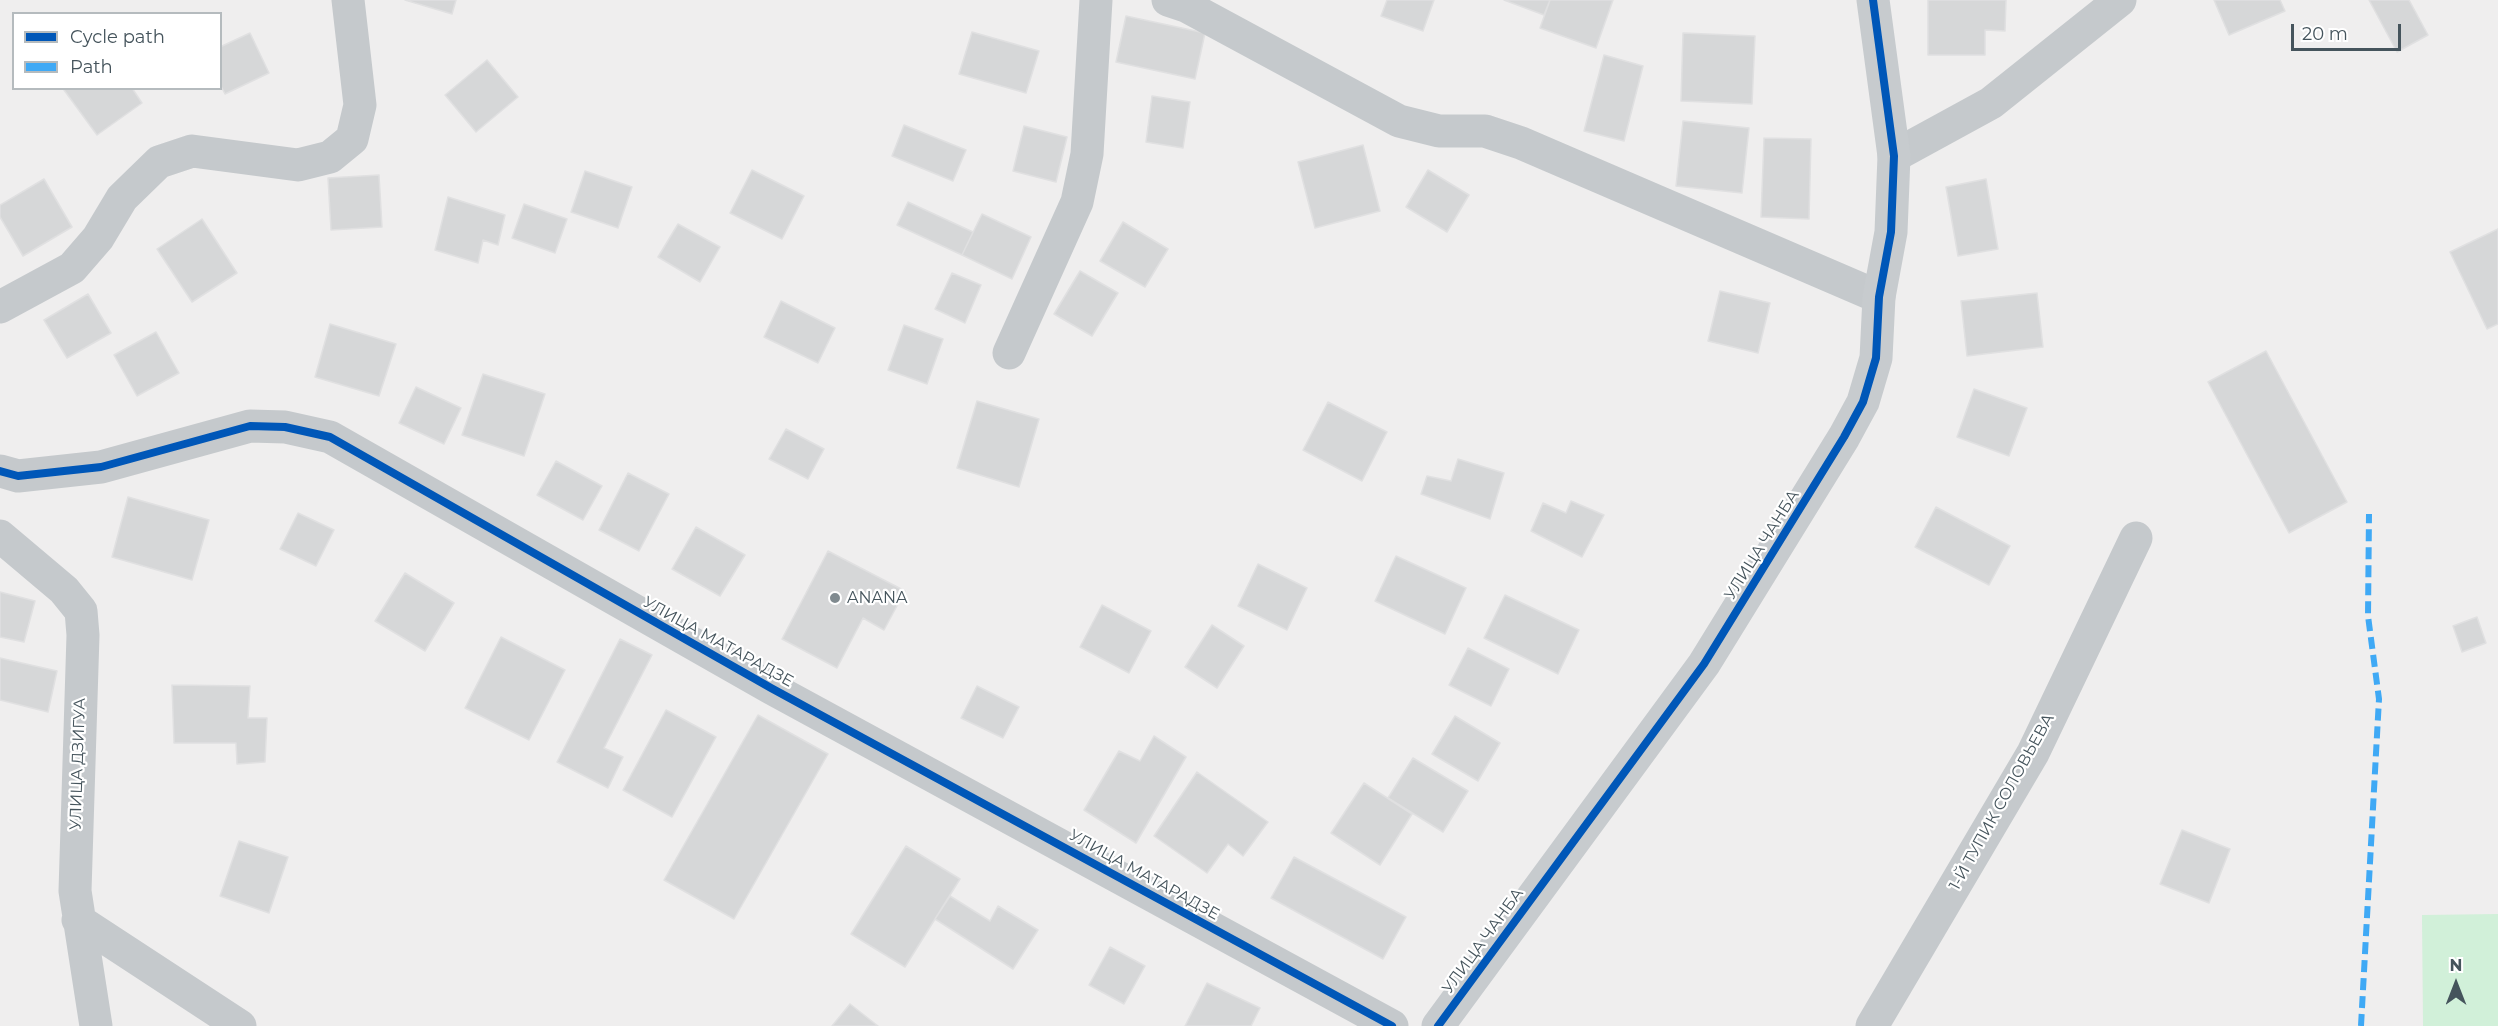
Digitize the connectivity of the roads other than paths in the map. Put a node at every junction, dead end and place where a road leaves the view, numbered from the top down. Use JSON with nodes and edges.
{"nodes":[{"id":1,"x":348,"y":0,"type":"edge"},
{"id":2,"x":1096,"y":0,"type":"edge"},
{"id":3,"x":1168,"y":0,"type":"edge"},
{"id":4,"x":1873,"y":0,"type":"edge"},
{"id":5,"x":2120,"y":0,"type":"edge"},
{"id":6,"x":1894,"y":156,"type":"junction"},
{"id":7,"x":1879,"y":297,"type":"junction"},
{"id":8,"x":0,"y":307,"type":"edge"},
{"id":9,"x":1009,"y":353,"type":"dead end"},
{"id":10,"x":0,"y":471,"type":"edge"},
{"id":11,"x":0,"y":536,"type":"edge"},
{"id":12,"x":2136,"y":538,"type":"dead end"},
{"id":13,"x":78,"y":920,"type":"junction"},
{"id":14,"x":96,"y":1026,"type":"edge"},
{"id":15,"x":240,"y":1026,"type":"edge"},
{"id":16,"x":1392,"y":1026,"type":"edge"},
{"id":17,"x":1438,"y":1026,"type":"edge"},
{"id":18,"x":1872,"y":1026,"type":"edge"}],
"edges":[{"from":1,"to":8,"type":"street"},
{"from":2,"to":9,"type":"street"},
{"from":3,"to":7,"type":"street"},
{"from":4,"to":6,"type":"street","name":"УЛИЦА ЧАНБА"},
{"from":5,"to":6,"type":"street"},
{"from":6,"to":7,"type":"street","name":"УЛИЦА ЧАНБА"},
{"from":7,"to":17,"type":"street","name":"УЛИЦА ЧАНБА"},
{"from":10,"to":16,"type":"street","name":"УЛИЦА МАТАРАДЗЕ"},
{"from":11,"to":13,"type":"street","name":"УЛИЦА ДЗИГУА"},
{"from":12,"to":18,"type":"street","name":"1-Й ТУПИК СОЛОВЬЕВА"},
{"from":13,"to":14,"type":"street","name":"УЛИЦА ДЗИГУА"},
{"from":13,"to":15,"type":"street"}]}
